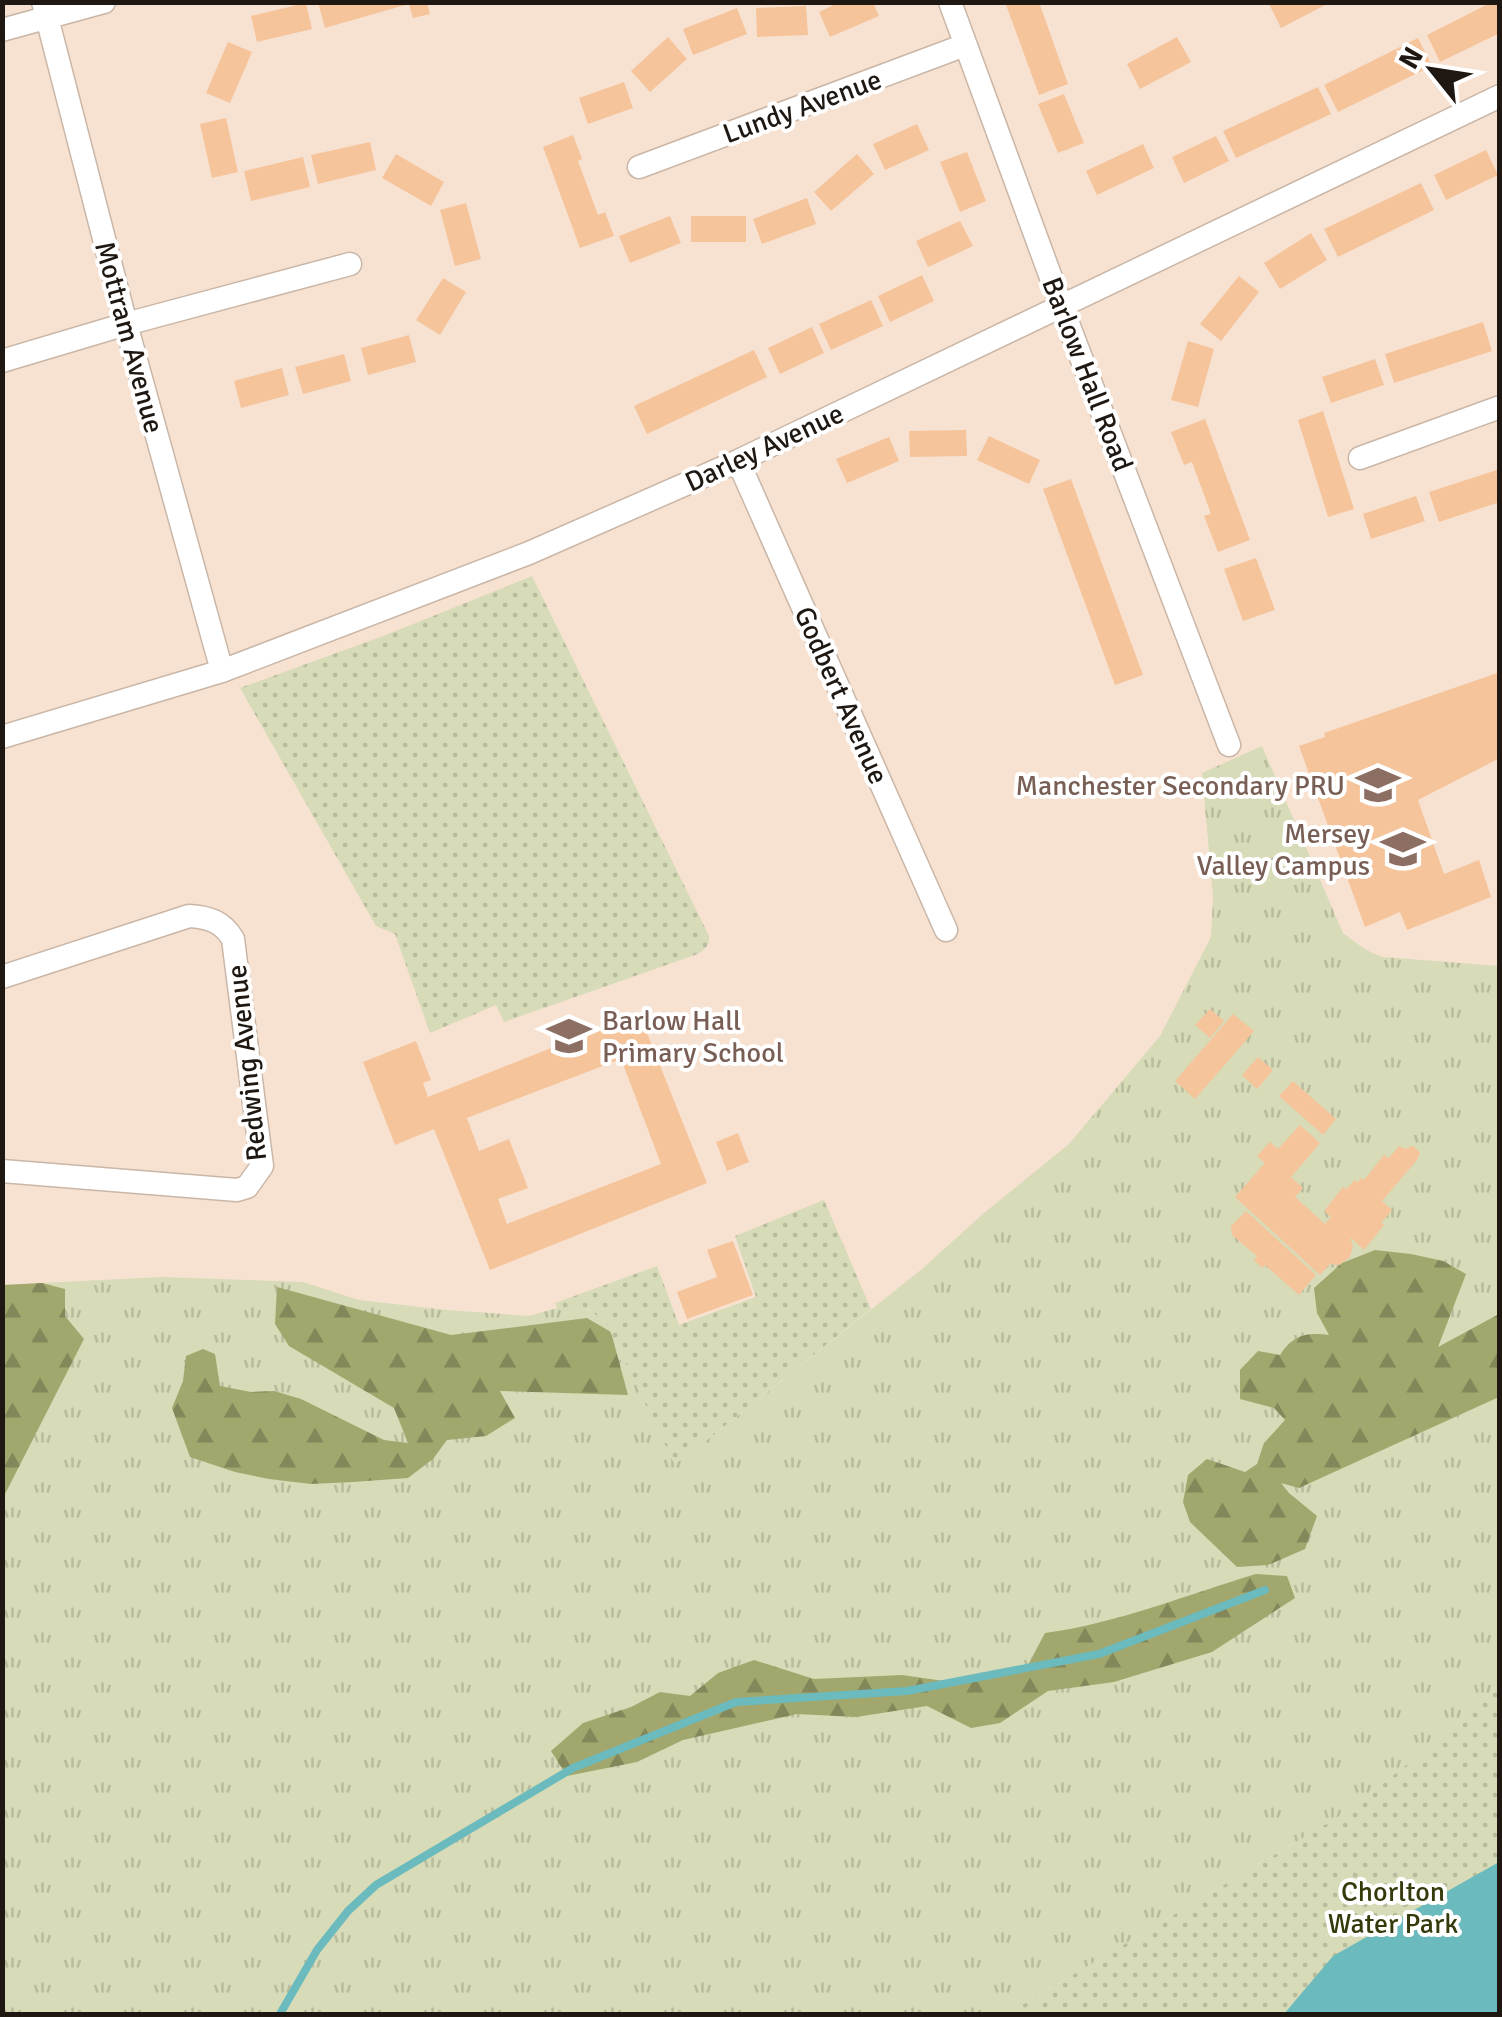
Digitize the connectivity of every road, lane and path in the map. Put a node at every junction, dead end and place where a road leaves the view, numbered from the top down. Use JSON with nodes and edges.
{"nodes":[{"id":1,"x":104,"y":2,"type":"edge"},
{"id":2,"x":950,"y":2,"type":"edge"},
{"id":3,"x":45,"y":10,"type":"edge"},
{"id":4,"x":2,"y":30,"type":"edge"},
{"id":5,"x":966,"y":45,"type":"junction"},
{"id":6,"x":1500,"y":96,"type":"edge"},
{"id":7,"x":639,"y":167,"type":"dead end"},
{"id":8,"x":350,"y":264,"type":"dead end"},
{"id":9,"x":1061,"y":304,"type":"junction"},
{"id":10,"x":126,"y":324,"type":"junction"},
{"id":11,"x":2,"y":361,"type":"edge"},
{"id":12,"x":1500,"y":407,"type":"edge"},
{"id":13,"x":1360,"y":458,"type":"dead end"},
{"id":14,"x":738,"y":461,"type":"junction"},
{"id":15,"x":222,"y":671,"type":"junction"},
{"id":16,"x":2,"y":737,"type":"edge"},
{"id":17,"x":1229,"y":745,"type":"dead end"},
{"id":18,"x":946,"y":930,"type":"dead end"},
{"id":19,"x":2,"y":978,"type":"edge"},
{"id":20,"x":2,"y":1171,"type":"edge"}],
"edges":[{"from":1,"to":3,"type":"street"},
{"from":2,"to":5,"type":"street","name":"Barlow Hall Road"},
{"from":3,"to":4,"type":"street"},
{"from":3,"to":10,"type":"street","name":"Mottram Avenue"},
{"from":5,"to":7,"type":"street","name":"Lundy Avenue"},
{"from":5,"to":9,"type":"street","name":"Barlow Hall Road"},
{"from":6,"to":9,"type":"street","name":"Darley Avenue"},
{"from":8,"to":10,"type":"street"},
{"from":9,"to":14,"type":"street","name":"Darley Avenue"},
{"from":9,"to":17,"type":"street","name":"Barlow Hall Road"},
{"from":10,"to":11,"type":"street"},
{"from":10,"to":15,"type":"street","name":"Mottram Avenue"},
{"from":12,"to":13,"type":"street"},
{"from":14,"to":15,"type":"street","name":"Darley Avenue"},
{"from":14,"to":18,"type":"street","name":"Godbert Avenue"},
{"from":15,"to":16,"type":"street","name":"Darley Avenue"},
{"from":19,"to":20,"type":"street","name":"Redwing Avenue"}]}
